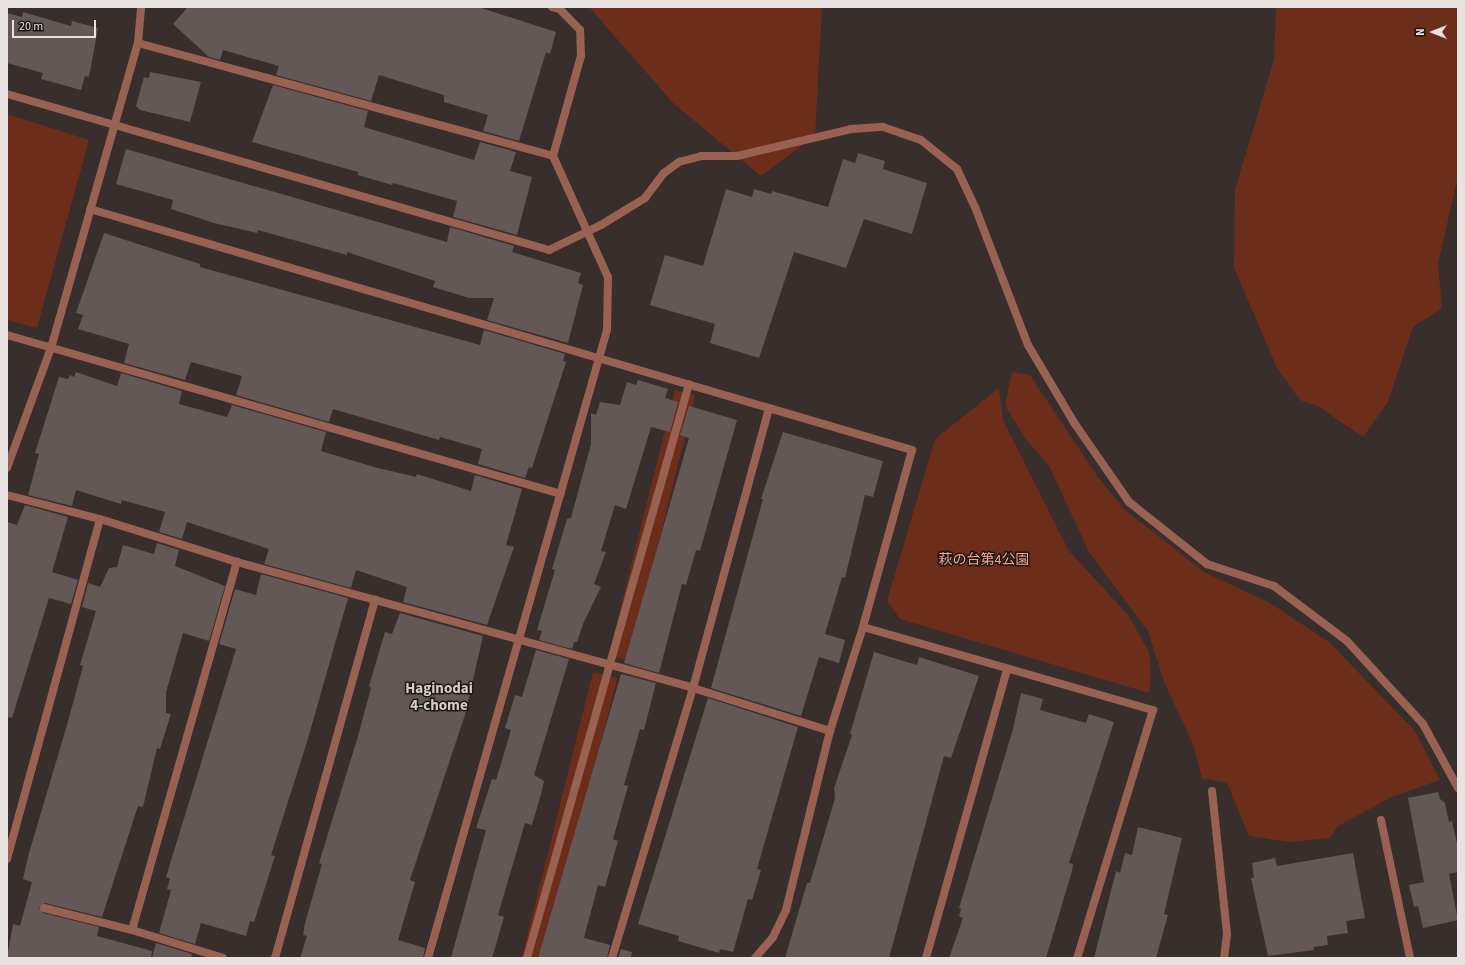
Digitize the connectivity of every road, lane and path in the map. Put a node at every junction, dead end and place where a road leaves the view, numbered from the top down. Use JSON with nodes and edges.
{"nodes":[{"id":1,"x":141,"y":7,"type":"edge"},
{"id":2,"x":552,"y":7,"type":"edge"},
{"id":3,"x":138,"y":43,"type":"junction"},
{"id":4,"x":7,"y":94,"type":"edge"},
{"id":5,"x":113,"y":125,"type":"junction"},
{"id":6,"x":553,"y":156,"type":"junction"},
{"id":7,"x":90,"y":209,"type":"junction"},
{"id":8,"x":7,"y":335,"type":"edge"},
{"id":9,"x":51,"y":348,"type":"junction"},
{"id":10,"x":600,"y":356,"type":"junction"},
{"id":11,"x":689,"y":384,"type":"junction"},
{"id":12,"x":769,"y":409,"type":"junction"},
{"id":13,"x":7,"y":468,"type":"edge"},
{"id":14,"x":561,"y":494,"type":"junction"},
{"id":15,"x":7,"y":495,"type":"edge"},
{"id":16,"x":100,"y":519,"type":"junction"},
{"id":17,"x":237,"y":562,"type":"junction"},
{"id":18,"x":375,"y":600,"type":"junction"},
{"id":19,"x":863,"y":627,"type":"junction"},
{"id":20,"x":520,"y":639,"type":"junction"},
{"id":21,"x":612,"y":667,"type":"junction"},
{"id":22,"x":1008,"y":669,"type":"junction"},
{"id":23,"x":693,"y":688,"type":"junction"},
{"id":24,"x":830,"y":731,"type":"junction"},
{"id":25,"x":1458,"y":788,"type":"edge"},
{"id":26,"x":1212,"y":791,"type":"dead end"},
{"id":27,"x":1381,"y":820,"type":"dead end"},
{"id":28,"x":7,"y":859,"type":"edge"},
{"id":29,"x":44,"y":908,"type":"dead end"},
{"id":30,"x":132,"y":930,"type":"junction"},
{"id":31,"x":223,"y":958,"type":"edge"},
{"id":32,"x":275,"y":958,"type":"edge"},
{"id":33,"x":428,"y":958,"type":"edge"},
{"id":34,"x":527,"y":958,"type":"edge"},
{"id":35,"x":612,"y":958,"type":"edge"},
{"id":36,"x":755,"y":958,"type":"edge"},
{"id":37,"x":926,"y":958,"type":"edge"},
{"id":38,"x":1077,"y":958,"type":"edge"},
{"id":39,"x":1224,"y":958,"type":"edge"},
{"id":40,"x":1410,"y":958,"type":"edge"}],
"edges":[{"from":1,"to":3,"type":"street"},
{"from":2,"to":6,"type":"street"},
{"from":3,"to":5,"type":"street"},
{"from":3,"to":6,"type":"street"},
{"from":4,"to":5,"type":"street"},
{"from":5,"to":7,"type":"street"},
{"from":5,"to":25,"type":"street"},
{"from":6,"to":10,"type":"street","bridge":true},
{"from":7,"to":9,"type":"street"},
{"from":7,"to":10,"type":"street"},
{"from":8,"to":9,"type":"street"},
{"from":9,"to":13,"type":"street"},
{"from":9,"to":14,"type":"street"},
{"from":10,"to":11,"type":"street"},
{"from":10,"to":14,"type":"street"},
{"from":11,"to":12,"type":"street"},
{"from":11,"to":21,"type":"street"},
{"from":12,"to":19,"type":"street"},
{"from":12,"to":23,"type":"street"},
{"from":14,"to":20,"type":"street"},
{"from":15,"to":16,"type":"street"},
{"from":16,"to":17,"type":"street"},
{"from":16,"to":28,"type":"street"},
{"from":17,"to":18,"type":"street"},
{"from":17,"to":30,"type":"street"},
{"from":18,"to":20,"type":"street"},
{"from":18,"to":32,"type":"street"},
{"from":19,"to":22,"type":"street"},
{"from":19,"to":24,"type":"street"},
{"from":20,"to":21,"type":"street"},
{"from":20,"to":33,"type":"street"},
{"from":21,"to":23,"type":"street"},
{"from":21,"to":34,"type":"street"},
{"from":22,"to":37,"type":"street"},
{"from":22,"to":38,"type":"street"},
{"from":23,"to":24,"type":"street"},
{"from":23,"to":35,"type":"street"},
{"from":24,"to":36,"type":"street"},
{"from":26,"to":39,"type":"street"},
{"from":27,"to":40,"type":"street"},
{"from":29,"to":30,"type":"street"},
{"from":30,"to":31,"type":"street"}]}
